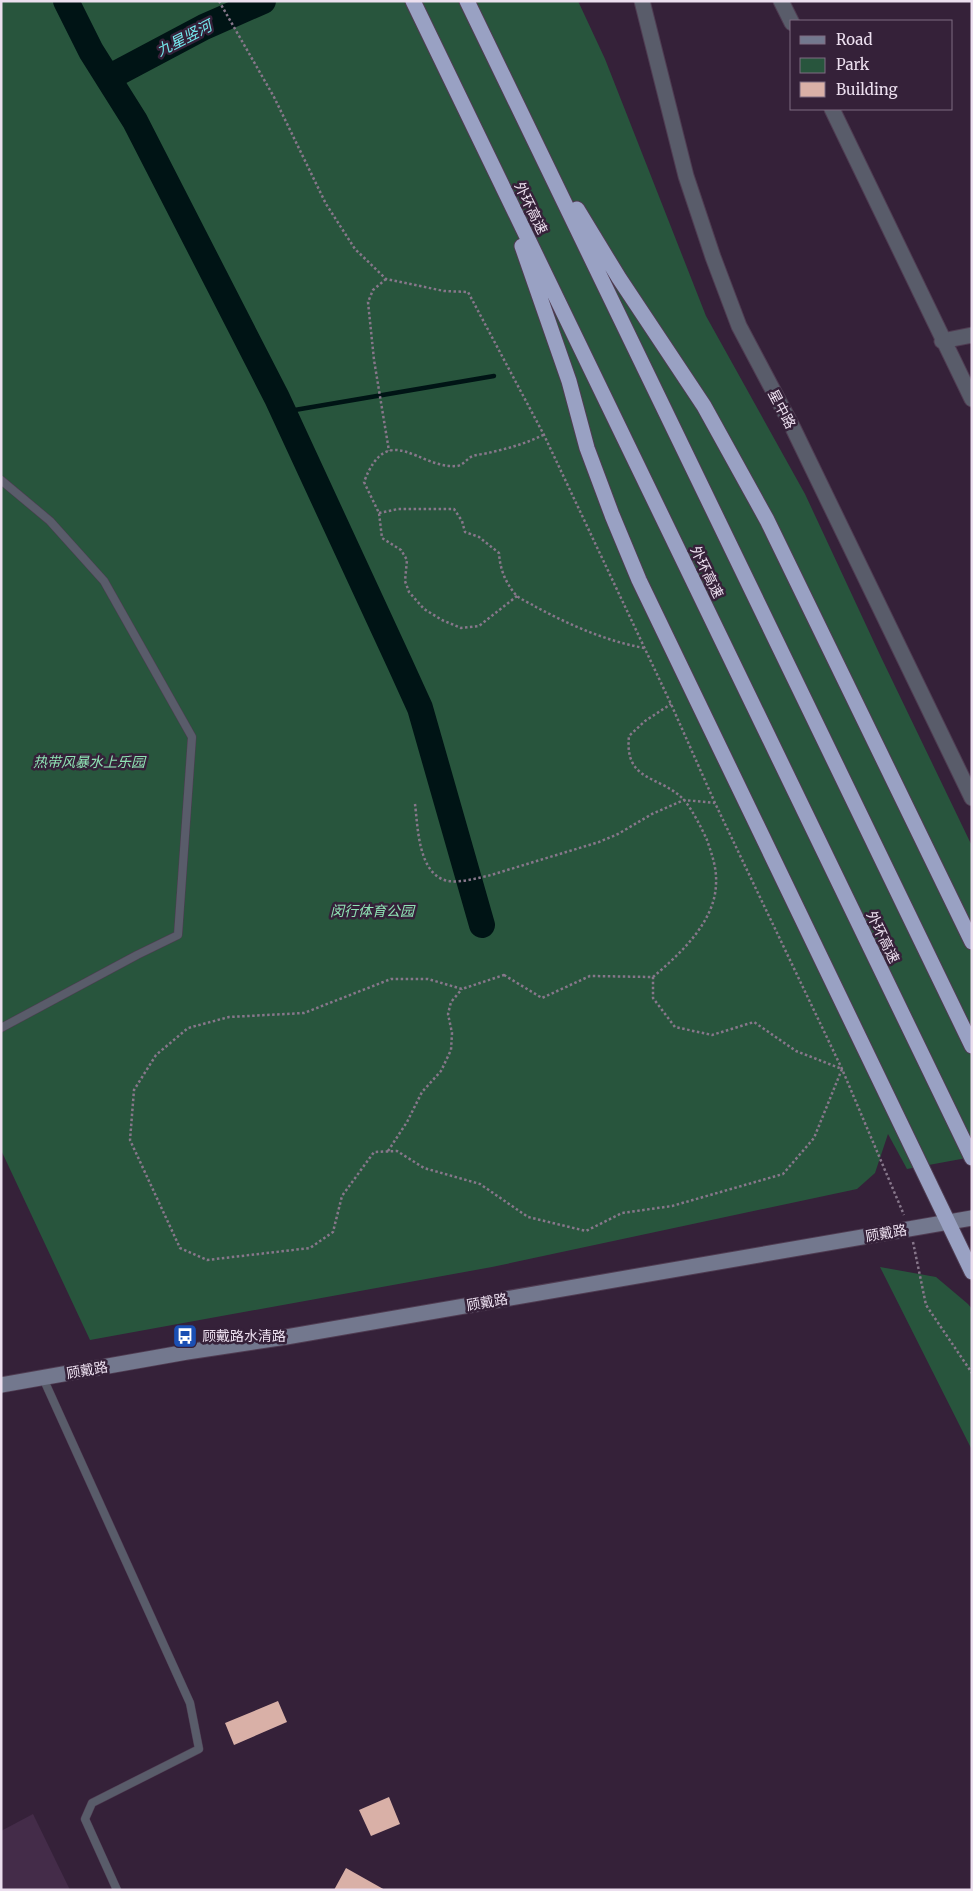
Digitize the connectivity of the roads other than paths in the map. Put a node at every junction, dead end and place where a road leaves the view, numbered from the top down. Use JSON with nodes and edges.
{"nodes":[{"id":1,"x":413,"y":1,"type":"edge"},
{"id":2,"x":467,"y":1,"type":"edge"},
{"id":3,"x":642,"y":1,"type":"edge"},
{"id":4,"x":781,"y":1,"type":"edge"},
{"id":5,"x":790,"y":20,"type":"edge"},
{"id":6,"x":511,"y":93,"type":"junction"},
{"id":7,"x":832,"y":110,"type":"edge"},
{"id":8,"x":467,"y":113,"type":"junction"},
{"id":9,"x":972,"y":335,"type":"edge"},
{"id":10,"x":942,"y":341,"type":"junction"},
{"id":11,"x":972,"y":399,"type":"edge"},
{"id":12,"x":1,"y":480,"type":"edge"},
{"id":13,"x":972,"y":798,"type":"edge"},
{"id":14,"x":972,"y":942,"type":"edge"},
{"id":15,"x":1,"y":1028,"type":"edge"},
{"id":16,"x":972,"y":1046,"type":"edge"},
{"id":17,"x":972,"y":1158,"type":"edge"},
{"id":18,"x":972,"y":1218,"type":"edge"},
{"id":19,"x":947,"y":1222,"type":"junction"},
{"id":20,"x":972,"y":1272,"type":"edge"},
{"id":21,"x":43,"y":1378,"type":"junction"},
{"id":22,"x":1,"y":1385,"type":"edge"},
{"id":23,"x":118,"y":1890,"type":"edge"}],
"edges":[{"from":1,"to":8,"type":"highway","name":"外环高速"},
{"from":2,"to":6,"type":"highway"},
{"from":3,"to":13,"type":"street","name":"星中路"},
{"from":4,"to":5,"type":"street"},
{"from":6,"to":14,"type":"highway"},
{"from":6,"to":16,"type":"highway"},
{"from":7,"to":10,"type":"street"},
{"from":8,"to":17,"type":"highway","name":"外环高速"},
{"from":8,"to":19,"type":"highway"},
{"from":9,"to":10,"type":"street"},
{"from":10,"to":11,"type":"street"},
{"from":12,"to":15,"type":"lane"},
{"from":18,"to":19,"type":"main road","name":"顾戴路"},
{"from":19,"to":20,"type":"highway"},
{"from":19,"to":21,"type":"main road","name":"顾戴路"},
{"from":21,"to":22,"type":"main road","name":"顾戴路"},
{"from":21,"to":23,"type":"lane"}]}
